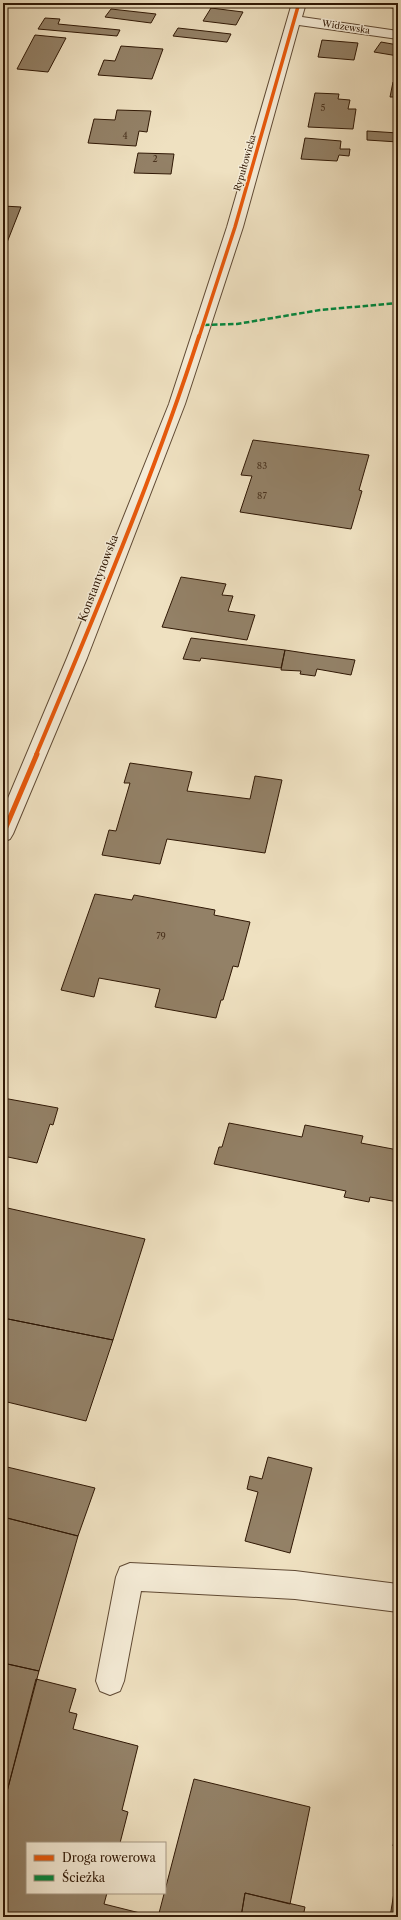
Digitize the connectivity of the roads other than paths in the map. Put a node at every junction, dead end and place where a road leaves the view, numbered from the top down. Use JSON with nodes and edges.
{"nodes":[{"id":1,"x":299,"y":3,"type":"edge"},
{"id":2,"x":294,"y":20,"type":"junction"},
{"id":3,"x":398,"y":35,"type":"edge"},
{"id":4,"x":204,"y":325,"type":"joint"},
{"id":5,"x":3,"y":834,"type":"edge"},
{"id":6,"x":398,"y":1598,"type":"edge"},
{"id":7,"x":110,"y":1681,"type":"dead end"}],
"edges":[{"from":1,"to":2,"type":"street","name":"Rypułtowicka"},
{"from":2,"to":3,"type":"street","name":"Widzewska"},
{"from":2,"to":4,"type":"street","name":"Rypułtowicka"},
{"from":4,"to":5,"type":"street","name":"Konstantynowska"},
{"from":6,"to":7,"type":"street"}]}
